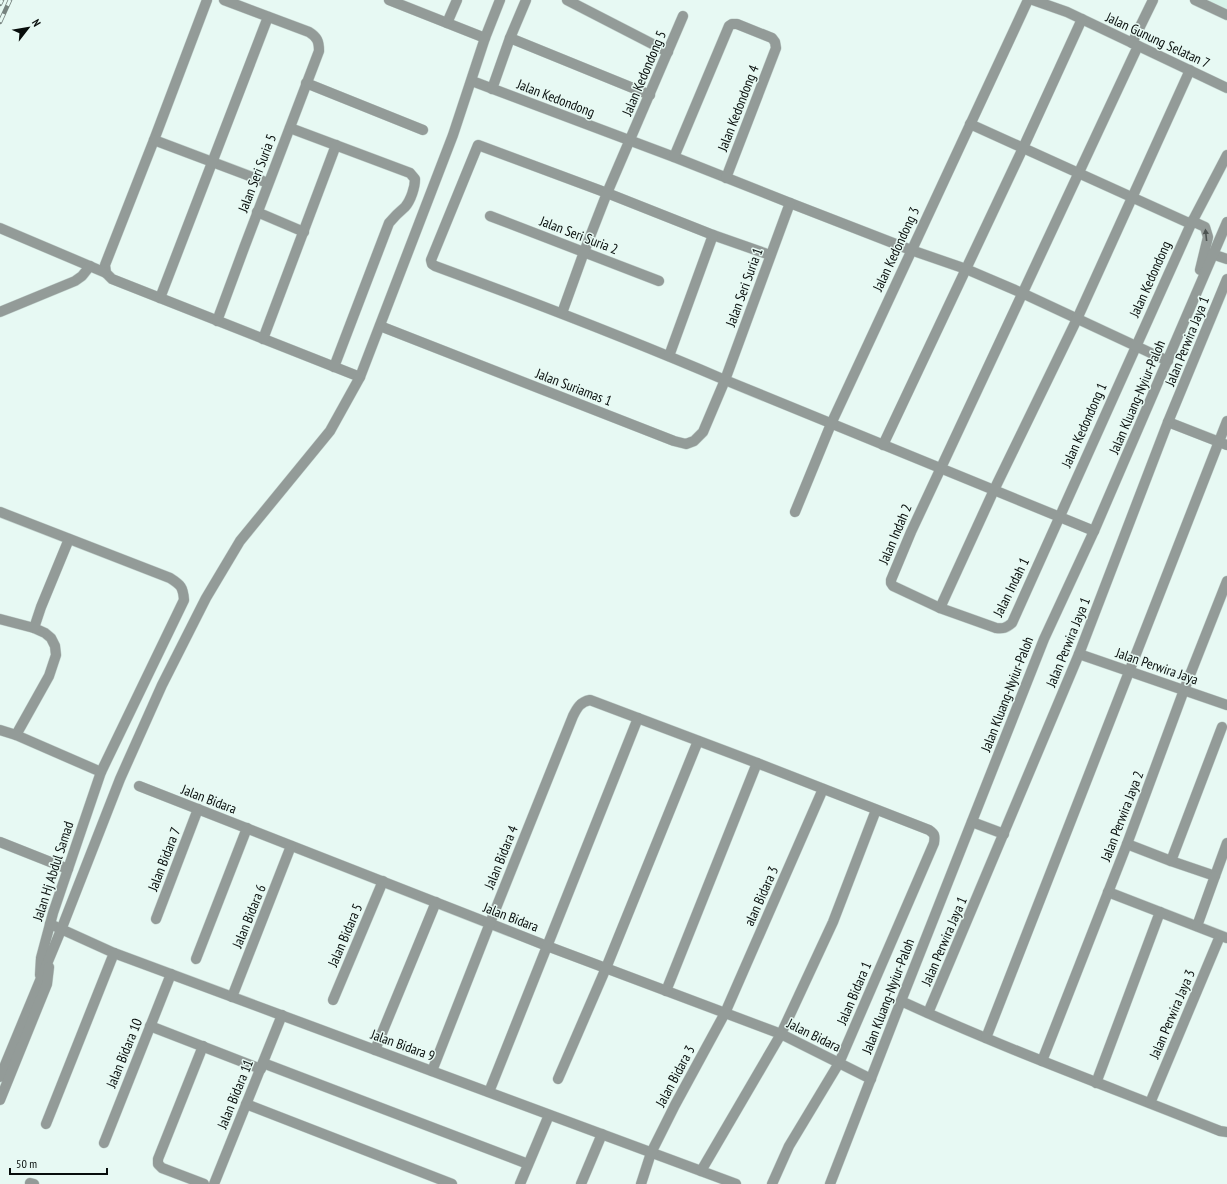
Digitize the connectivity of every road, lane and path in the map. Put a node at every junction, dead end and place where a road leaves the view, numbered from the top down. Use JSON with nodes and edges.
{"nodes":[{"id":1,"x":207,"y":0,"type":"edge"},
{"id":2,"x":224,"y":0,"type":"edge"},
{"id":3,"x":389,"y":0,"type":"edge"},
{"id":4,"x":457,"y":0,"type":"edge"},
{"id":5,"x":500,"y":0,"type":"edge"},
{"id":6,"x":526,"y":0,"type":"edge"},
{"id":7,"x":567,"y":0,"type":"edge"},
{"id":8,"x":1028,"y":0,"type":"edge"},
{"id":9,"x":1033,"y":0,"type":"edge"},
{"id":10,"x":1153,"y":0,"type":"edge"},
{"id":11,"x":1195,"y":0,"type":"edge"},
{"id":12,"x":400,"y":2,"type":"edge"},
{"id":13,"x":1227,"y":15,"type":"edge"},
{"id":14,"x":683,"y":16,"type":"dead end"},
{"id":15,"x":268,"y":17,"type":"junction"},
{"id":16,"x":1082,"y":19,"type":"junction"},
{"id":17,"x":447,"y":23,"type":"junction"},
{"id":18,"x":485,"y":38,"type":"junction"},
{"id":19,"x":510,"y":38,"type":"junction"},
{"id":20,"x":1135,"y":44,"type":"junction"},
{"id":21,"x":668,"y":52,"type":"junction"},
{"id":22,"x":1190,"y":70,"type":"junction"},
{"id":23,"x":472,"y":81,"type":"junction"},
{"id":24,"x":306,"y":83,"type":"junction"},
{"id":25,"x":1227,"y":88,"type":"edge"},
{"id":26,"x":492,"y":89,"type":"junction"},
{"id":27,"x":650,"y":95,"type":"junction"},
{"id":28,"x":970,"y":124,"type":"junction"},
{"id":29,"x":290,"y":128,"type":"junction"},
{"id":30,"x":423,"y":130,"type":"dead end"},
{"id":31,"x":154,"y":140,"type":"junction"},
{"id":32,"x":630,"y":140,"type":"junction"},
{"id":33,"x":336,"y":145,"type":"junction"},
{"id":34,"x":1023,"y":148,"type":"junction"},
{"id":35,"x":1227,"y":155,"type":"edge"},
{"id":36,"x":674,"y":157,"type":"junction"},
{"id":37,"x":212,"y":162,"type":"junction"},
{"id":38,"x":1079,"y":174,"type":"junction"},
{"id":39,"x":726,"y":178,"type":"junction"},
{"id":40,"x":268,"y":183,"type":"junction"},
{"id":41,"x":607,"y":193,"type":"junction"},
{"id":42,"x":1132,"y":198,"type":"junction"},
{"id":43,"x":790,"y":203,"type":"junction"},
{"id":44,"x":257,"y":212,"type":"junction"},
{"id":45,"x":490,"y":216,"type":"dead end"},
{"id":46,"x":1227,"y":222,"type":"edge"},
{"id":47,"x":1191,"y":223,"type":"junction"},
{"id":48,"x":0,"y":228,"type":"edge"},
{"id":49,"x":304,"y":232,"type":"junction"},
{"id":50,"x":713,"y":235,"type":"junction"},
{"id":51,"x":912,"y":250,"type":"junction"},
{"id":52,"x":584,"y":252,"type":"junction"},
{"id":53,"x":1212,"y":254,"type":"junction"},
{"id":54,"x":770,"y":255,"type":"junction"},
{"id":55,"x":1227,"y":259,"type":"edge"},
{"id":56,"x":90,"y":266,"type":"junction"},
{"id":57,"x":966,"y":269,"type":"junction"},
{"id":58,"x":106,"y":273,"type":"junction"},
{"id":59,"x":1227,"y":279,"type":"edge"},
{"id":60,"x":659,"y":280,"type":"dead end"},
{"id":61,"x":1200,"y":284,"type":"junction"},
{"id":62,"x":1022,"y":293,"type":"junction"},
{"id":63,"x":160,"y":298,"type":"junction"},
{"id":64,"x":0,"y":312,"type":"edge"},
{"id":65,"x":562,"y":313,"type":"junction"},
{"id":66,"x":1077,"y":319,"type":"junction"},
{"id":67,"x":217,"y":321,"type":"junction"},
{"id":68,"x":380,"y":326,"type":"junction"},
{"id":69,"x":263,"y":339,"type":"junction"},
{"id":70,"x":1136,"y":346,"type":"junction"},
{"id":71,"x":669,"y":356,"type":"junction"},
{"id":72,"x":1168,"y":361,"type":"junction"},
{"id":73,"x":334,"y":367,"type":"junction"},
{"id":74,"x":360,"y":377,"type":"junction"},
{"id":75,"x":725,"y":380,"type":"junction"},
{"id":76,"x":1227,"y":421,"type":"edge"},
{"id":77,"x":1168,"y":422,"type":"junction"},
{"id":78,"x":831,"y":424,"type":"junction"},
{"id":79,"x":1223,"y":444,"type":"edge"},
{"id":80,"x":883,"y":445,"type":"junction"},
{"id":81,"x":940,"y":468,"type":"junction"},
{"id":82,"x":994,"y":490,"type":"junction"},
{"id":83,"x":0,"y":512,"type":"edge"},
{"id":84,"x":795,"y":512,"type":"dead end"},
{"id":85,"x":1059,"y":516,"type":"junction"},
{"id":86,"x":1094,"y":531,"type":"junction"},
{"id":87,"x":69,"y":539,"type":"junction"},
{"id":88,"x":1227,"y":581,"type":"edge"},
{"id":89,"x":940,"y":608,"type":"junction"},
{"id":90,"x":0,"y":619,"type":"edge"},
{"id":91,"x":34,"y":628,"type":"junction"},
{"id":92,"x":1079,"y":654,"type":"junction"},
{"id":93,"x":1129,"y":671,"type":"junction"},
{"id":94,"x":1184,"y":690,"type":"junction"},
{"id":95,"x":1227,"y":705,"type":"edge"},
{"id":96,"x":638,"y":718,"type":"junction"},
{"id":97,"x":1222,"y":727,"type":"dead end"},
{"id":98,"x":0,"y":730,"type":"edge"},
{"id":99,"x":16,"y":735,"type":"junction"},
{"id":100,"x":698,"y":741,"type":"junction"},
{"id":101,"x":757,"y":763,"type":"junction"},
{"id":102,"x":101,"y":772,"type":"junction"},
{"id":103,"x":139,"y":786,"type":"dead end"},
{"id":104,"x":823,"y":789,"type":"junction"},
{"id":105,"x":198,"y":809,"type":"junction"},
{"id":106,"x":876,"y":810,"type":"junction"},
{"id":107,"x":972,"y":822,"type":"junction"},
{"id":108,"x":247,"y":828,"type":"junction"},
{"id":109,"x":1004,"y":834,"type":"junction"},
{"id":110,"x":0,"y":842,"type":"edge"},
{"id":111,"x":1227,"y":843,"type":"edge"},
{"id":112,"x":1127,"y":844,"type":"junction"},
{"id":113,"x":291,"y":846,"type":"junction"},
{"id":114,"x":1171,"y":861,"type":"junction"},
{"id":115,"x":68,"y":869,"type":"junction"},
{"id":116,"x":1215,"y":876,"type":"junction"},
{"id":117,"x":383,"y":881,"type":"junction"},
{"id":118,"x":1108,"y":892,"type":"junction"},
{"id":119,"x":436,"y":902,"type":"junction"},
{"id":120,"x":1160,"y":912,"type":"junction"},
{"id":121,"x":156,"y":920,"type":"dead end"},
{"id":122,"x":490,"y":923,"type":"junction"},
{"id":123,"x":50,"y":924,"type":"junction"},
{"id":124,"x":1197,"y":926,"type":"junction"},
{"id":125,"x":61,"y":930,"type":"junction"},
{"id":126,"x":1224,"y":937,"type":"edge"},
{"id":127,"x":547,"y":946,"type":"junction"},
{"id":128,"x":114,"y":953,"type":"junction"},
{"id":129,"x":196,"y":959,"type":"dead end"},
{"id":130,"x":606,"y":968,"type":"junction"},
{"id":131,"x":171,"y":974,"type":"junction"},
{"id":132,"x":44,"y":983,"type":"junction"},
{"id":133,"x":666,"y":991,"type":"junction"},
{"id":134,"x":232,"y":997,"type":"junction"},
{"id":135,"x":333,"y":1000,"type":"dead end"},
{"id":136,"x":901,"y":1000,"type":"junction"},
{"id":137,"x":725,"y":1013,"type":"junction"},
{"id":138,"x":928,"y":1013,"type":"junction"},
{"id":139,"x":282,"y":1015,"type":"junction"},
{"id":140,"x":150,"y":1026,"type":"junction"},
{"id":141,"x":781,"y":1034,"type":"junction"},
{"id":142,"x":986,"y":1038,"type":"junction"},
{"id":143,"x":203,"y":1046,"type":"junction"},
{"id":144,"x":375,"y":1050,"type":"junction"},
{"id":145,"x":1042,"y":1061,"type":"junction"},
{"id":146,"x":839,"y":1063,"type":"junction"},
{"id":147,"x":262,"y":1066,"type":"junction"},
{"id":148,"x":432,"y":1071,"type":"junction"},
{"id":149,"x":0,"y":1077,"type":"edge"},
{"id":150,"x":558,"y":1079,"type":"dead end"},
{"id":151,"x":871,"y":1079,"type":"junction"},
{"id":152,"x":1096,"y":1083,"type":"junction"},
{"id":153,"x":489,"y":1092,"type":"junction"},
{"id":154,"x":0,"y":1100,"type":"edge"},
{"id":155,"x":1150,"y":1103,"type":"junction"},
{"id":156,"x":246,"y":1104,"type":"junction"},
{"id":157,"x":549,"y":1115,"type":"junction"},
{"id":158,"x":46,"y":1124,"type":"dead end"},
{"id":159,"x":1227,"y":1132,"type":"edge"},
{"id":160,"x":602,"y":1134,"type":"junction"},
{"id":161,"x":104,"y":1143,"type":"dead end"},
{"id":162,"x":651,"y":1153,"type":"junction"},
{"id":163,"x":528,"y":1164,"type":"junction"},
{"id":164,"x":701,"y":1171,"type":"junction"},
{"id":165,"x":709,"y":1179,"type":"edge"},
{"id":166,"x":204,"y":1184,"type":"edge"},
{"id":167,"x":214,"y":1184,"type":"edge"},
{"id":168,"x":452,"y":1184,"type":"edge"},
{"id":169,"x":520,"y":1184,"type":"edge"},
{"id":170,"x":581,"y":1184,"type":"edge"},
{"id":171,"x":641,"y":1184,"type":"edge"},
{"id":172,"x":736,"y":1184,"type":"edge"},
{"id":173,"x":772,"y":1184,"type":"edge"},
{"id":174,"x":830,"y":1184,"type":"edge"}],
"edges":[{"from":1,"to":31,"type":"street"},
{"from":2,"to":15,"type":"street"},
{"from":3,"to":12,"type":"street"},
{"from":4,"to":17,"type":"street"},
{"from":5,"to":18,"type":"street"},
{"from":6,"to":19,"type":"street"},
{"from":7,"to":21,"type":"street"},
{"from":8,"to":28,"type":"street","name":"Jalan Kedondong 3"},
{"from":9,"to":16,"type":"street","name":"Jalan Gunung Selatan 7"},
{"from":10,"to":20,"type":"street"},
{"from":11,"to":13,"type":"street"},
{"from":12,"to":17,"type":"street"},
{"from":14,"to":21,"type":"street","name":"Jalan Kedondong 5"},
{"from":15,"to":24,"type":"street","name":"Jalan Seri Suria 5"},
{"from":15,"to":37,"type":"street"},
{"from":16,"to":20,"type":"street","name":"Jalan Gunung Selatan 7"},
{"from":16,"to":34,"type":"street"},
{"from":17,"to":18,"type":"street"},
{"from":18,"to":23,"type":"street"},
{"from":19,"to":26,"type":"street"},
{"from":19,"to":27,"type":"street"},
{"from":20,"to":22,"type":"street","name":"Jalan Gunung Selatan 7"},
{"from":20,"to":38,"type":"street"},
{"from":21,"to":27,"type":"street","name":"Jalan Kedondong 5"},
{"from":22,"to":25,"type":"street","name":"Jalan Gunung Selatan 7"},
{"from":22,"to":42,"type":"street"},
{"from":23,"to":26,"type":"street","name":"Jalan Kedondong"},
{"from":23,"to":68,"type":"street"},
{"from":24,"to":29,"type":"street","name":"Jalan Seri Suria 5"},
{"from":24,"to":30,"type":"street"},
{"from":26,"to":32,"type":"street","name":"Jalan Kedondong"},
{"from":27,"to":32,"type":"street","name":"Jalan Kedondong 5"},
{"from":28,"to":34,"type":"street"},
{"from":28,"to":51,"type":"street","name":"Jalan Kedondong 3"},
{"from":29,"to":33,"type":"street"},
{"from":29,"to":40,"type":"street","name":"Jalan Seri Suria 5"},
{"from":31,"to":37,"type":"street"},
{"from":31,"to":58,"type":"street"},
{"from":32,"to":36,"type":"street","name":"Jalan Kedondong"},
{"from":32,"to":41,"type":"street","name":"Jalan Kedondong 5"},
{"from":33,"to":49,"type":"street"},
{"from":33,"to":73,"type":"street"},
{"from":34,"to":38,"type":"street"},
{"from":34,"to":57,"type":"street"},
{"from":35,"to":47,"type":"street"},
{"from":36,"to":39,"type":"street","name":"Jalan Kedondong"},
{"from":36,"to":39,"type":"street","name":"Jalan Kedondong 4"},
{"from":37,"to":40,"type":"street"},
{"from":37,"to":63,"type":"street"},
{"from":38,"to":42,"type":"street"},
{"from":38,"to":62,"type":"street"},
{"from":39,"to":43,"type":"street","name":"Jalan Kedondong"},
{"from":40,"to":44,"type":"street","name":"Jalan Seri Suria 5"},
{"from":41,"to":50,"type":"street"},
{"from":41,"to":52,"type":"street","name":"Jalan Kedondong 5"},
{"from":41,"to":65,"type":"street"},
{"from":42,"to":47,"type":"street"},
{"from":42,"to":66,"type":"street"},
{"from":43,"to":51,"type":"street","name":"Jalan Kedondong"},
{"from":43,"to":54,"type":"street","name":"Jalan Seri Suria 1"},
{"from":44,"to":49,"type":"street"},
{"from":44,"to":67,"type":"street","name":"Jalan Seri Suria 5"},
{"from":45,"to":52,"type":"street","name":"Jalan Seri Suria 2"},
{"from":46,"to":53,"type":"street","name":"Jalan Kluang-Nyiur-Paloh"},
{"from":61,"to":47,"type":"street","one_way":true},
{"from":47,"to":70,"type":"street","name":"Jalan Kedondong"},
{"from":48,"to":56,"type":"street"},
{"from":49,"to":69,"type":"street"},
{"from":50,"to":54,"type":"street"},
{"from":50,"to":71,"type":"street"},
{"from":51,"to":57,"type":"street","name":"Jalan Kedondong"},
{"from":51,"to":78,"type":"street","name":"Jalan Kedondong 3"},
{"from":52,"to":60,"type":"street","name":"Jalan Seri Suria 2"},
{"from":52,"to":65,"type":"street","name":"Jalan Kedondong 5"},
{"from":53,"to":55,"type":"street"},
{"from":53,"to":61,"type":"street","name":"Jalan Kluang-Nyiur-Paloh"},
{"from":54,"to":75,"type":"street","name":"Jalan Seri Suria 1"},
{"from":56,"to":58,"type":"street"},
{"from":56,"to":64,"type":"street"},
{"from":57,"to":62,"type":"street","name":"Jalan Kedondong"},
{"from":57,"to":80,"type":"street"},
{"from":58,"to":63,"type":"street"},
{"from":59,"to":77,"type":"street","name":"Jalan Perwira Jaya 1"},
{"from":61,"to":72,"type":"street","name":"Jalan Kluang-Nyiur-Paloh"},
{"from":62,"to":66,"type":"street","name":"Jalan Kedondong"},
{"from":62,"to":81,"type":"street"},
{"from":63,"to":67,"type":"street"},
{"from":65,"to":71,"type":"street"},
{"from":66,"to":70,"type":"street","name":"Jalan Kedondong"},
{"from":66,"to":82,"type":"street"},
{"from":67,"to":69,"type":"street"},
{"from":68,"to":74,"type":"street"},
{"from":68,"to":75,"type":"street","name":"Jalan Suriamas 1"},
{"from":69,"to":73,"type":"street"},
{"from":70,"to":72,"type":"street","name":"Jalan Kedondong"},
{"from":70,"to":85,"type":"street","name":"Jalan Kedondong 1"},
{"from":71,"to":75,"type":"street"},
{"from":72,"to":86,"type":"street","name":"Jalan Kluang-Nyiur-Paloh"},
{"from":73,"to":74,"type":"street"},
{"from":74,"to":125,"type":"street"},
{"from":75,"to":78,"type":"street"},
{"from":76,"to":79,"type":"street"},
{"from":77,"to":79,"type":"street"},
{"from":77,"to":92,"type":"street","name":"Jalan Perwira Jaya 1"},
{"from":78,"to":80,"type":"street"},
{"from":78,"to":84,"type":"street","name":"Jalan Kedondong 3"},
{"from":79,"to":93,"type":"street"},
{"from":80,"to":81,"type":"street"},
{"from":81,"to":82,"type":"street"},
{"from":81,"to":89,"type":"street","name":"Jalan Indah 2"},
{"from":82,"to":85,"type":"street"},
{"from":82,"to":89,"type":"street"},
{"from":83,"to":87,"type":"street","name":"Jalan Hj Abdul Samad"},
{"from":85,"to":86,"type":"street"},
{"from":85,"to":89,"type":"street","name":"Jalan Indah 1"},
{"from":86,"to":107,"type":"street","name":"Jalan Kluang-Nyiur-Paloh"},
{"from":87,"to":91,"type":"street"},
{"from":87,"to":102,"type":"street","name":"Jalan Hj Abdul Samad"},
{"from":88,"to":94,"type":"street","name":"Jalan Perwira Jaya 2"},
{"from":90,"to":91,"type":"street"},
{"from":91,"to":99,"type":"street"},
{"from":92,"to":93,"type":"street","name":"Jalan Perwira Jaya"},
{"from":92,"to":109,"type":"street","name":"Jalan Perwira Jaya 1"},
{"from":93,"to":94,"type":"street","name":"Jalan Perwira Jaya"},
{"from":93,"to":142,"type":"street"},
{"from":94,"to":95,"type":"street","name":"Jalan Perwira Jaya"},
{"from":94,"to":112,"type":"street","name":"Jalan Perwira Jaya 2"},
{"from":96,"to":100,"type":"street"},
{"from":96,"to":122,"type":"street","name":"Jalan Bidara 4"},
{"from":96,"to":127,"type":"street"},
{"from":97,"to":114,"type":"street"},
{"from":98,"to":99,"type":"street"},
{"from":99,"to":102,"type":"street"},
{"from":100,"to":101,"type":"street"},
{"from":100,"to":130,"type":"street"},
{"from":101,"to":104,"type":"street"},
{"from":101,"to":133,"type":"street"},
{"from":102,"to":115,"type":"street","name":"Jalan Hj Abdul Samad"},
{"from":103,"to":105,"type":"street","name":"Jalan Bidara"},
{"from":104,"to":106,"type":"street"},
{"from":104,"to":137,"type":"street","name":"alan Bidara 3"},
{"from":105,"to":108,"type":"street","name":"Jalan Bidara"},
{"from":105,"to":121,"type":"street","name":"Jalan Bidara 7"},
{"from":106,"to":141,"type":"street"},
{"from":106,"to":146,"type":"street","name":"Jalan Bidara 1"},
{"from":107,"to":109,"type":"street"},
{"from":107,"to":136,"type":"street","name":"Jalan Kluang-Nyiur-Paloh"},
{"from":108,"to":113,"type":"street","name":"Jalan Bidara"},
{"from":108,"to":129,"type":"street"},
{"from":109,"to":138,"type":"street","name":"Jalan Perwira Jaya 1"},
{"from":110,"to":115,"type":"street"},
{"from":111,"to":116,"type":"street"},
{"from":112,"to":114,"type":"street"},
{"from":112,"to":118,"type":"street","name":"Jalan Perwira Jaya 2"},
{"from":113,"to":117,"type":"street","name":"Jalan Bidara"},
{"from":113,"to":134,"type":"street","name":"Jalan Bidara 6"},
{"from":114,"to":116,"type":"street"},
{"from":115,"to":123,"type":"street","name":"Jalan Hj Abdul Samad"},
{"from":116,"to":124,"type":"street"},
{"from":117,"to":119,"type":"street","name":"Jalan Bidara"},
{"from":117,"to":135,"type":"street","name":"Jalan Bidara 5"},
{"from":118,"to":120,"type":"street"},
{"from":118,"to":145,"type":"street","name":"Jalan Perwira Jaya 2"},
{"from":119,"to":122,"type":"street","name":"Jalan Bidara"},
{"from":119,"to":144,"type":"street"},
{"from":120,"to":124,"type":"street"},
{"from":120,"to":152,"type":"street"},
{"from":122,"to":127,"type":"street","name":"Jalan Bidara"},
{"from":122,"to":148,"type":"street","name":"Jalan Bidara 4"},
{"from":123,"to":125,"type":"street","name":"Jalan Bidara 9"},
{"from":123,"to":132,"type":"street","name":"Jalan Hj Abdul Samad"},
{"from":124,"to":126,"type":"street"},
{"from":125,"to":128,"type":"street","name":"Jalan Bidara 9"},
{"from":125,"to":132,"type":"street"},
{"from":126,"to":155,"type":"street","name":"Jalan Perwira Jaya 3"},
{"from":127,"to":130,"type":"street","name":"Jalan Bidara"},
{"from":127,"to":153,"type":"street"},
{"from":128,"to":131,"type":"street","name":"Jalan Bidara 9"},
{"from":128,"to":158,"type":"street"},
{"from":130,"to":133,"type":"street","name":"Jalan Bidara"},
{"from":130,"to":150,"type":"street"},
{"from":131,"to":134,"type":"street","name":"Jalan Bidara 9"},
{"from":131,"to":140,"type":"street","name":"Jalan Bidara 10"},
{"from":132,"to":149,"type":"street"},
{"from":132,"to":154,"type":"street"},
{"from":133,"to":137,"type":"street","name":"Jalan Bidara"},
{"from":134,"to":139,"type":"street","name":"Jalan Bidara 9"},
{"from":136,"to":138,"type":"street"},
{"from":136,"to":151,"type":"street","name":"Jalan Kluang-Nyiur-Paloh"},
{"from":137,"to":141,"type":"street","name":"Jalan Bidara"},
{"from":137,"to":162,"type":"street","name":"Jalan Bidara 3"},
{"from":138,"to":142,"type":"street"},
{"from":139,"to":144,"type":"street","name":"Jalan Bidara 9"},
{"from":139,"to":147,"type":"street","name":"Jalan Bidara 11"},
{"from":140,"to":143,"type":"street"},
{"from":140,"to":161,"type":"street","name":"Jalan Bidara 10"},
{"from":141,"to":146,"type":"street","name":"Jalan Bidara"},
{"from":141,"to":164,"type":"street"},
{"from":142,"to":145,"type":"street"},
{"from":143,"to":147,"type":"street"},
{"from":143,"to":166,"type":"street"},
{"from":144,"to":148,"type":"street","name":"Jalan Bidara 9"},
{"from":145,"to":152,"type":"street"},
{"from":146,"to":151,"type":"street","name":"Jalan Bidara"},
{"from":146,"to":173,"type":"street","name":"Jalan Bidara 1"},
{"from":147,"to":156,"type":"street","name":"Jalan Bidara 11"},
{"from":147,"to":163,"type":"street"},
{"from":148,"to":153,"type":"street","name":"Jalan Bidara 9"},
{"from":151,"to":174,"type":"street","name":"Jalan Kluang-Nyiur-Paloh"},
{"from":152,"to":155,"type":"street"},
{"from":153,"to":157,"type":"street","name":"Jalan Bidara 9"},
{"from":155,"to":159,"type":"street"},
{"from":156,"to":167,"type":"street","name":"Jalan Bidara 11"},
{"from":156,"to":168,"type":"street"},
{"from":157,"to":160,"type":"street","name":"Jalan Bidara 9"},
{"from":157,"to":163,"type":"street"},
{"from":160,"to":162,"type":"street","name":"Jalan Bidara 9"},
{"from":160,"to":170,"type":"street"},
{"from":162,"to":164,"type":"street","name":"Jalan Bidara 9"},
{"from":162,"to":171,"type":"street","name":"Jalan Bidara 3"},
{"from":163,"to":169,"type":"street"},
{"from":164,"to":165,"type":"street","name":"Jalan Bidara 9"},
{"from":165,"to":172,"type":"street","name":"Jalan Bidara 9"}]}
